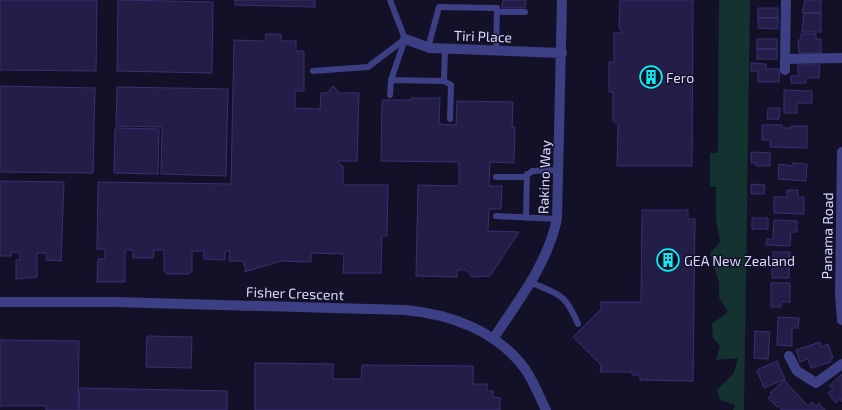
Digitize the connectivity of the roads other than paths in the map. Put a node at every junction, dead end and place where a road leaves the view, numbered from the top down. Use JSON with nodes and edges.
{"nodes":[{"id":1,"x":390,"y":0,"type":"edge"},
{"id":2,"x":562,"y":0,"type":"edge"},
{"id":3,"x":786,"y":0,"type":"edge"},
{"id":4,"x":497,"y":12,"type":"junction"},
{"id":5,"x":525,"y":12,"type":"dead end"},
{"id":6,"x":405,"y":39,"type":"junction"},
{"id":7,"x":428,"y":48,"type":"junction"},
{"id":8,"x":445,"y":49,"type":"junction"},
{"id":9,"x":496,"y":51,"type":"junction"},
{"id":10,"x":562,"y":53,"type":"junction"},
{"id":11,"x":842,"y":58,"type":"edge"},
{"id":12,"x":785,"y":59,"type":"junction"},
{"id":13,"x":785,"y":70,"type":"dead end"},
{"id":14,"x":313,"y":71,"type":"dead end"},
{"id":15,"x":391,"y":80,"type":"junction"},
{"id":16,"x":444,"y":80,"type":"junction"},
{"id":17,"x":390,"y":95,"type":"dead end"},
{"id":18,"x":450,"y":119,"type":"dead end"},
{"id":19,"x":842,"y":152,"type":"edge"},
{"id":20,"x":559,"y":170,"type":"junction"},
{"id":21,"x":527,"y":174,"type":"junction"},
{"id":22,"x":496,"y":177,"type":"dead end"},
{"id":23,"x":496,"y":216,"type":"dead end"},
{"id":24,"x":526,"y":218,"type":"junction"},
{"id":25,"x":557,"y":220,"type":"junction"},
{"id":26,"x":530,"y":282,"type":"junction"},
{"id":27,"x":0,"y":302,"type":"edge"},
{"id":28,"x":842,"y":320,"type":"edge"},
{"id":29,"x":578,"y":324,"type":"dead end"},
{"id":30,"x":493,"y":339,"type":"junction"},
{"id":31,"x":788,"y":356,"type":"dead end"},
{"id":32,"x":842,"y":364,"type":"edge"},
{"id":33,"x":546,"y":410,"type":"edge"}],
"edges":[{"from":1,"to":6,"type":"lane"},
{"from":2,"to":10,"type":"street","name":"Rakino Way"},
{"from":3,"to":12,"type":"street"},
{"from":4,"to":5,"type":"lane"},
{"from":4,"to":7,"type":"lane"},
{"from":4,"to":9,"type":"lane"},
{"from":6,"to":7,"type":"street","name":"Tiri Place"},
{"from":6,"to":14,"type":"lane"},
{"from":6,"to":15,"type":"lane"},
{"from":7,"to":8,"type":"street","name":"Tiri Place"},
{"from":8,"to":9,"type":"street","name":"Tiri Place"},
{"from":8,"to":16,"type":"lane"},
{"from":9,"to":10,"type":"street","name":"Tiri Place"},
{"from":10,"to":20,"type":"street","name":"Rakino Way"},
{"from":11,"to":12,"type":"street"},
{"from":12,"to":13,"type":"street"},
{"from":15,"to":16,"type":"lane"},
{"from":15,"to":17,"type":"lane"},
{"from":16,"to":18,"type":"lane"},
{"from":19,"to":28,"type":"street","name":"Panama Road"},
{"from":20,"to":21,"type":"lane"},
{"from":20,"to":25,"type":"street","name":"Rakino Way"},
{"from":21,"to":22,"type":"lane"},
{"from":21,"to":24,"type":"lane"},
{"from":23,"to":24,"type":"lane"},
{"from":24,"to":25,"type":"lane"},
{"from":25,"to":26,"type":"street","name":"Rakino Way"},
{"from":26,"to":29,"type":"lane"},
{"from":26,"to":30,"type":"street","name":"Rakino Way"},
{"from":27,"to":30,"type":"street","name":"Fisher Crescent"},
{"from":30,"to":33,"type":"street","name":"Fisher Crescent"},
{"from":31,"to":32,"type":"street"}]}
